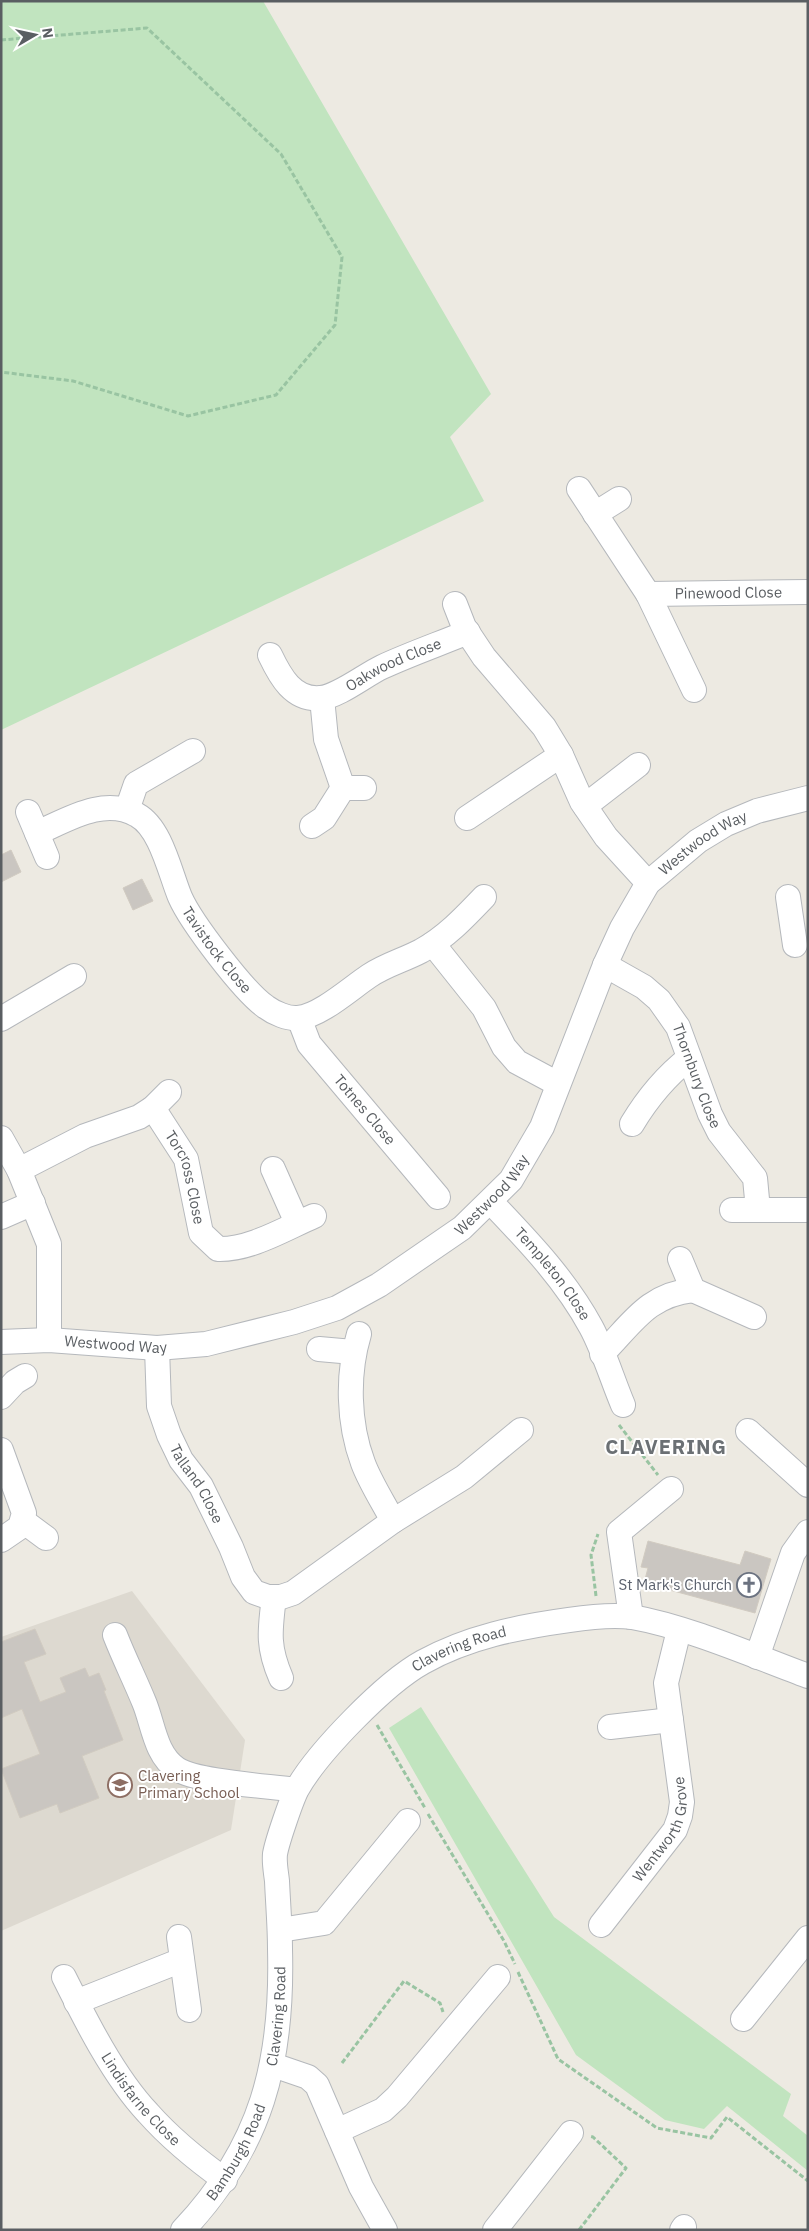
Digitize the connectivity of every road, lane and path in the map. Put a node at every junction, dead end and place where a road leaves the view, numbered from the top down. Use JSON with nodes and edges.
{"nodes":[{"id":1,"x":1,"y":40,"type":"edge"},
{"id":2,"x":1,"y":372,"type":"edge"},
{"id":3,"x":579,"y":489,"type":"dead end"},
{"id":4,"x":620,"y":498,"type":"dead end"},
{"id":5,"x":595,"y":514,"type":"junction"},
{"id":6,"x":808,"y":592,"type":"edge"},
{"id":7,"x":648,"y":594,"type":"junction"},
{"id":8,"x":455,"y":604,"type":"dead end"},
{"id":9,"x":468,"y":632,"type":"junction"},
{"id":10,"x":270,"y":655,"type":"dead end"},
{"id":11,"x":694,"y":690,"type":"dead end"},
{"id":12,"x":322,"y":698,"type":"junction"},
{"id":13,"x":193,"y":751,"type":"dead end"},
{"id":14,"x":561,"y":755,"type":"junction"},
{"id":15,"x":638,"y":765,"type":"dead end"},
{"id":16,"x":808,"y":798,"type":"edge"},
{"id":17,"x":585,"y":806,"type":"junction"},
{"id":18,"x":127,"y":810,"type":"junction"},
{"id":19,"x":467,"y":818,"type":"dead end"},
{"id":20,"x":312,"y":826,"type":"dead end"},
{"id":21,"x":47,"y":856,"type":"dead end"},
{"id":22,"x":648,"y":883,"type":"junction"},
{"id":23,"x":788,"y":896,"type":"dead end"},
{"id":24,"x":484,"y":897,"type":"dead end"},
{"id":25,"x":798,"y":929,"type":"edge"},
{"id":26,"x":433,"y":944,"type":"junction"},
{"id":27,"x":605,"y":965,"type":"junction"},
{"id":28,"x":74,"y":976,"type":"dead end"},
{"id":29,"x":299,"y":1018,"type":"junction"},
{"id":30,"x":1,"y":1019,"type":"edge"},
{"id":31,"x":689,"y":1058,"type":"junction"},
{"id":32,"x":558,"y":1084,"type":"junction"},
{"id":33,"x":632,"y":1124,"type":"dead end"},
{"id":34,"x":1,"y":1138,"type":"edge"},
{"id":35,"x":273,"y":1169,"type":"dead end"},
{"id":36,"x":19,"y":1170,"type":"junction"},
{"id":37,"x":438,"y":1197,"type":"dead end"},
{"id":38,"x":491,"y":1202,"type":"junction"},
{"id":39,"x":33,"y":1203,"type":"junction"},
{"id":40,"x":732,"y":1210,"type":"dead end"},
{"id":41,"x":758,"y":1210,"type":"junction"},
{"id":42,"x":808,"y":1210,"type":"edge"},
{"id":43,"x":1,"y":1217,"type":"edge"},
{"id":44,"x":680,"y":1259,"type":"dead end"},
{"id":45,"x":693,"y":1290,"type":"junction"},
{"id":46,"x":754,"y":1317,"type":"dead end"},
{"id":47,"x":48,"y":1340,"type":"junction"},
{"id":48,"x":1,"y":1342,"type":"edge"},
{"id":49,"x":157,"y":1348,"type":"junction"},
{"id":50,"x":319,"y":1349,"type":"dead end"},
{"id":51,"x":602,"y":1354,"type":"junction"},
{"id":52,"x":25,"y":1376,"type":"dead end"},
{"id":53,"x":2,"y":1395,"type":"edge"},
{"id":54,"x":622,"y":1405,"type":"dead end"},
{"id":55,"x":521,"y":1430,"type":"dead end"},
{"id":56,"x":748,"y":1431,"type":"dead end"},
{"id":57,"x":1,"y":1450,"type":"edge"},
{"id":58,"x":808,"y":1485,"type":"edge"},
{"id":59,"x":671,"y":1489,"type":"dead end"},
{"id":60,"x":23,"y":1521,"type":"junction"},
{"id":61,"x":393,"y":1521,"type":"junction"},
{"id":62,"x":808,"y":1532,"type":"edge"},
{"id":63,"x":46,"y":1538,"type":"dead end"},
{"id":64,"x":1,"y":1540,"type":"edge"},
{"id":65,"x":274,"y":1597,"type":"junction"},
{"id":66,"x":631,"y":1617,"type":"junction"},
{"id":67,"x":679,"y":1630,"type":"junction"},
{"id":68,"x":115,"y":1636,"type":"dead end"},
{"id":69,"x":757,"y":1657,"type":"junction"},
{"id":70,"x":808,"y":1676,"type":"edge"},
{"id":71,"x":281,"y":1678,"type":"dead end"},
{"id":72,"x":367,"y":1707,"type":"junction"},
{"id":73,"x":671,"y":1720,"type":"junction"},
{"id":74,"x":610,"y":1727,"type":"dead end"},
{"id":75,"x":296,"y":1790,"type":"junction"},
{"id":76,"x":408,"y":1822,"type":"dead end"},
{"id":77,"x":601,"y":1926,"type":"dead end"},
{"id":78,"x":280,"y":1930,"type":"junction"},
{"id":79,"x":808,"y":1938,"type":"edge"},
{"id":80,"x":64,"y":1977,"type":"dead end"},
{"id":81,"x":498,"y":1977,"type":"dead end"},
{"id":82,"x":76,"y":2002,"type":"junction"},
{"id":83,"x":190,"y":2010,"type":"dead end"},
{"id":84,"x":743,"y":2019,"type":"dead end"},
{"id":85,"x":446,"y":2022,"type":"junction"},
{"id":86,"x":342,"y":2063,"type":"dead end"},
{"id":87,"x":273,"y":2065,"type":"junction"},
{"id":88,"x":337,"y":2131,"type":"junction"},
{"id":89,"x":582,"y":2135,"type":"joint"},
{"id":90,"x":225,"y":2180,"type":"junction"},
{"id":91,"x":808,"y":2182,"type":"edge"},
{"id":92,"x":183,"y":2230,"type":"edge"},
{"id":93,"x":385,"y":2230,"type":"edge"},
{"id":94,"x":495,"y":2230,"type":"edge"},
{"id":95,"x":579,"y":2230,"type":"edge"}],
"edges":[{"from":1,"to":2,"type":"path"},
{"from":3,"to":5,"type":"street","name":"Pinewood Close"},
{"from":4,"to":5,"type":"street"},
{"from":5,"to":7,"type":"street","name":"Pinewood Close"},
{"from":6,"to":7,"type":"street","name":"Pinewood Close"},
{"from":7,"to":11,"type":"street","name":"Pinewood Close"},
{"from":8,"to":9,"type":"street"},
{"from":9,"to":12,"type":"street","name":"Oakwood Close"},
{"from":9,"to":14,"type":"street"},
{"from":10,"to":12,"type":"street"},
{"from":12,"to":20,"type":"street"},
{"from":13,"to":18,"type":"street"},
{"from":14,"to":17,"type":"street"},
{"from":14,"to":19,"type":"street"},
{"from":15,"to":17,"type":"street"},
{"from":16,"to":22,"type":"street","name":"Westwood Way"},
{"from":17,"to":22,"type":"street"},
{"from":18,"to":21,"type":"street"},
{"from":18,"to":29,"type":"street","name":"Tavistock Close"},
{"from":22,"to":27,"type":"street","name":"Westwood Way"},
{"from":23,"to":25,"type":"street"},
{"from":24,"to":26,"type":"street"},
{"from":26,"to":29,"type":"street"},
{"from":26,"to":32,"type":"street"},
{"from":27,"to":31,"type":"street","name":"Thornbury Close"},
{"from":27,"to":32,"type":"street","name":"Westwood Way"},
{"from":28,"to":30,"type":"street"},
{"from":29,"to":37,"type":"street","name":"Totnes Close"},
{"from":31,"to":33,"type":"street"},
{"from":31,"to":41,"type":"street","name":"Thornbury Close"},
{"from":32,"to":38,"type":"street","name":"Westwood Way"},
{"from":34,"to":36,"type":"street"},
{"from":35,"to":36,"type":"street","name":"Torcross Close"},
{"from":36,"to":39,"type":"street"},
{"from":38,"to":49,"type":"street","name":"Westwood Way"},
{"from":38,"to":51,"type":"street","name":"Templeton Close"},
{"from":39,"to":43,"type":"street"},
{"from":39,"to":47,"type":"street"},
{"from":40,"to":41,"type":"street"},
{"from":41,"to":42,"type":"street"},
{"from":44,"to":45,"type":"street"},
{"from":45,"to":46,"type":"street"},
{"from":45,"to":51,"type":"street"},
{"from":47,"to":48,"type":"street","name":"Westwood Way"},
{"from":47,"to":49,"type":"street","name":"Westwood Way"},
{"from":49,"to":65,"type":"street","name":"Talland Close"},
{"from":50,"to":61,"type":"street"},
{"from":51,"to":54,"type":"street","name":"Templeton Close"},
{"from":52,"to":53,"type":"street"},
{"from":55,"to":61,"type":"street"},
{"from":56,"to":58,"type":"street"},
{"from":57,"to":60,"type":"street"},
{"from":59,"to":66,"type":"street"},
{"from":60,"to":63,"type":"street"},
{"from":60,"to":64,"type":"street"},
{"from":61,"to":65,"type":"street"},
{"from":62,"to":69,"type":"street"},
{"from":65,"to":71,"type":"street"},
{"from":66,"to":67,"type":"street","name":"Clavering Road"},
{"from":66,"to":72,"type":"street","name":"Clavering Road"},
{"from":67,"to":69,"type":"street","name":"Clavering Road"},
{"from":67,"to":73,"type":"street","name":"Wentworth Grove"},
{"from":68,"to":75,"type":"street"},
{"from":69,"to":70,"type":"street","name":"Clavering Road"},
{"from":72,"to":75,"type":"street","name":"Clavering Road"},
{"from":72,"to":91,"type":"path"},
{"from":73,"to":74,"type":"street"},
{"from":73,"to":77,"type":"street","name":"Wentworth Grove"},
{"from":75,"to":78,"type":"street","name":"Clavering Road"},
{"from":76,"to":78,"type":"street"},
{"from":78,"to":87,"type":"street","name":"Clavering Road"},
{"from":79,"to":84,"type":"street"},
{"from":80,"to":82,"type":"street","name":"Lindisfarne Close"},
{"from":81,"to":85,"type":"street"},
{"from":82,"to":83,"type":"street"},
{"from":82,"to":90,"type":"street","name":"Lindisfarne Close"},
{"from":85,"to":86,"type":"path"},
{"from":85,"to":88,"type":"street"},
{"from":87,"to":88,"type":"street","name":"Clavering Road"},
{"from":87,"to":90,"type":"street","name":"Bamburgh Road"},
{"from":88,"to":93,"type":"street","name":"Clavering Road"},
{"from":89,"to":94,"type":"street"},
{"from":89,"to":95,"type":"path"},
{"from":90,"to":92,"type":"street","name":"Bamburgh Road"}]}
